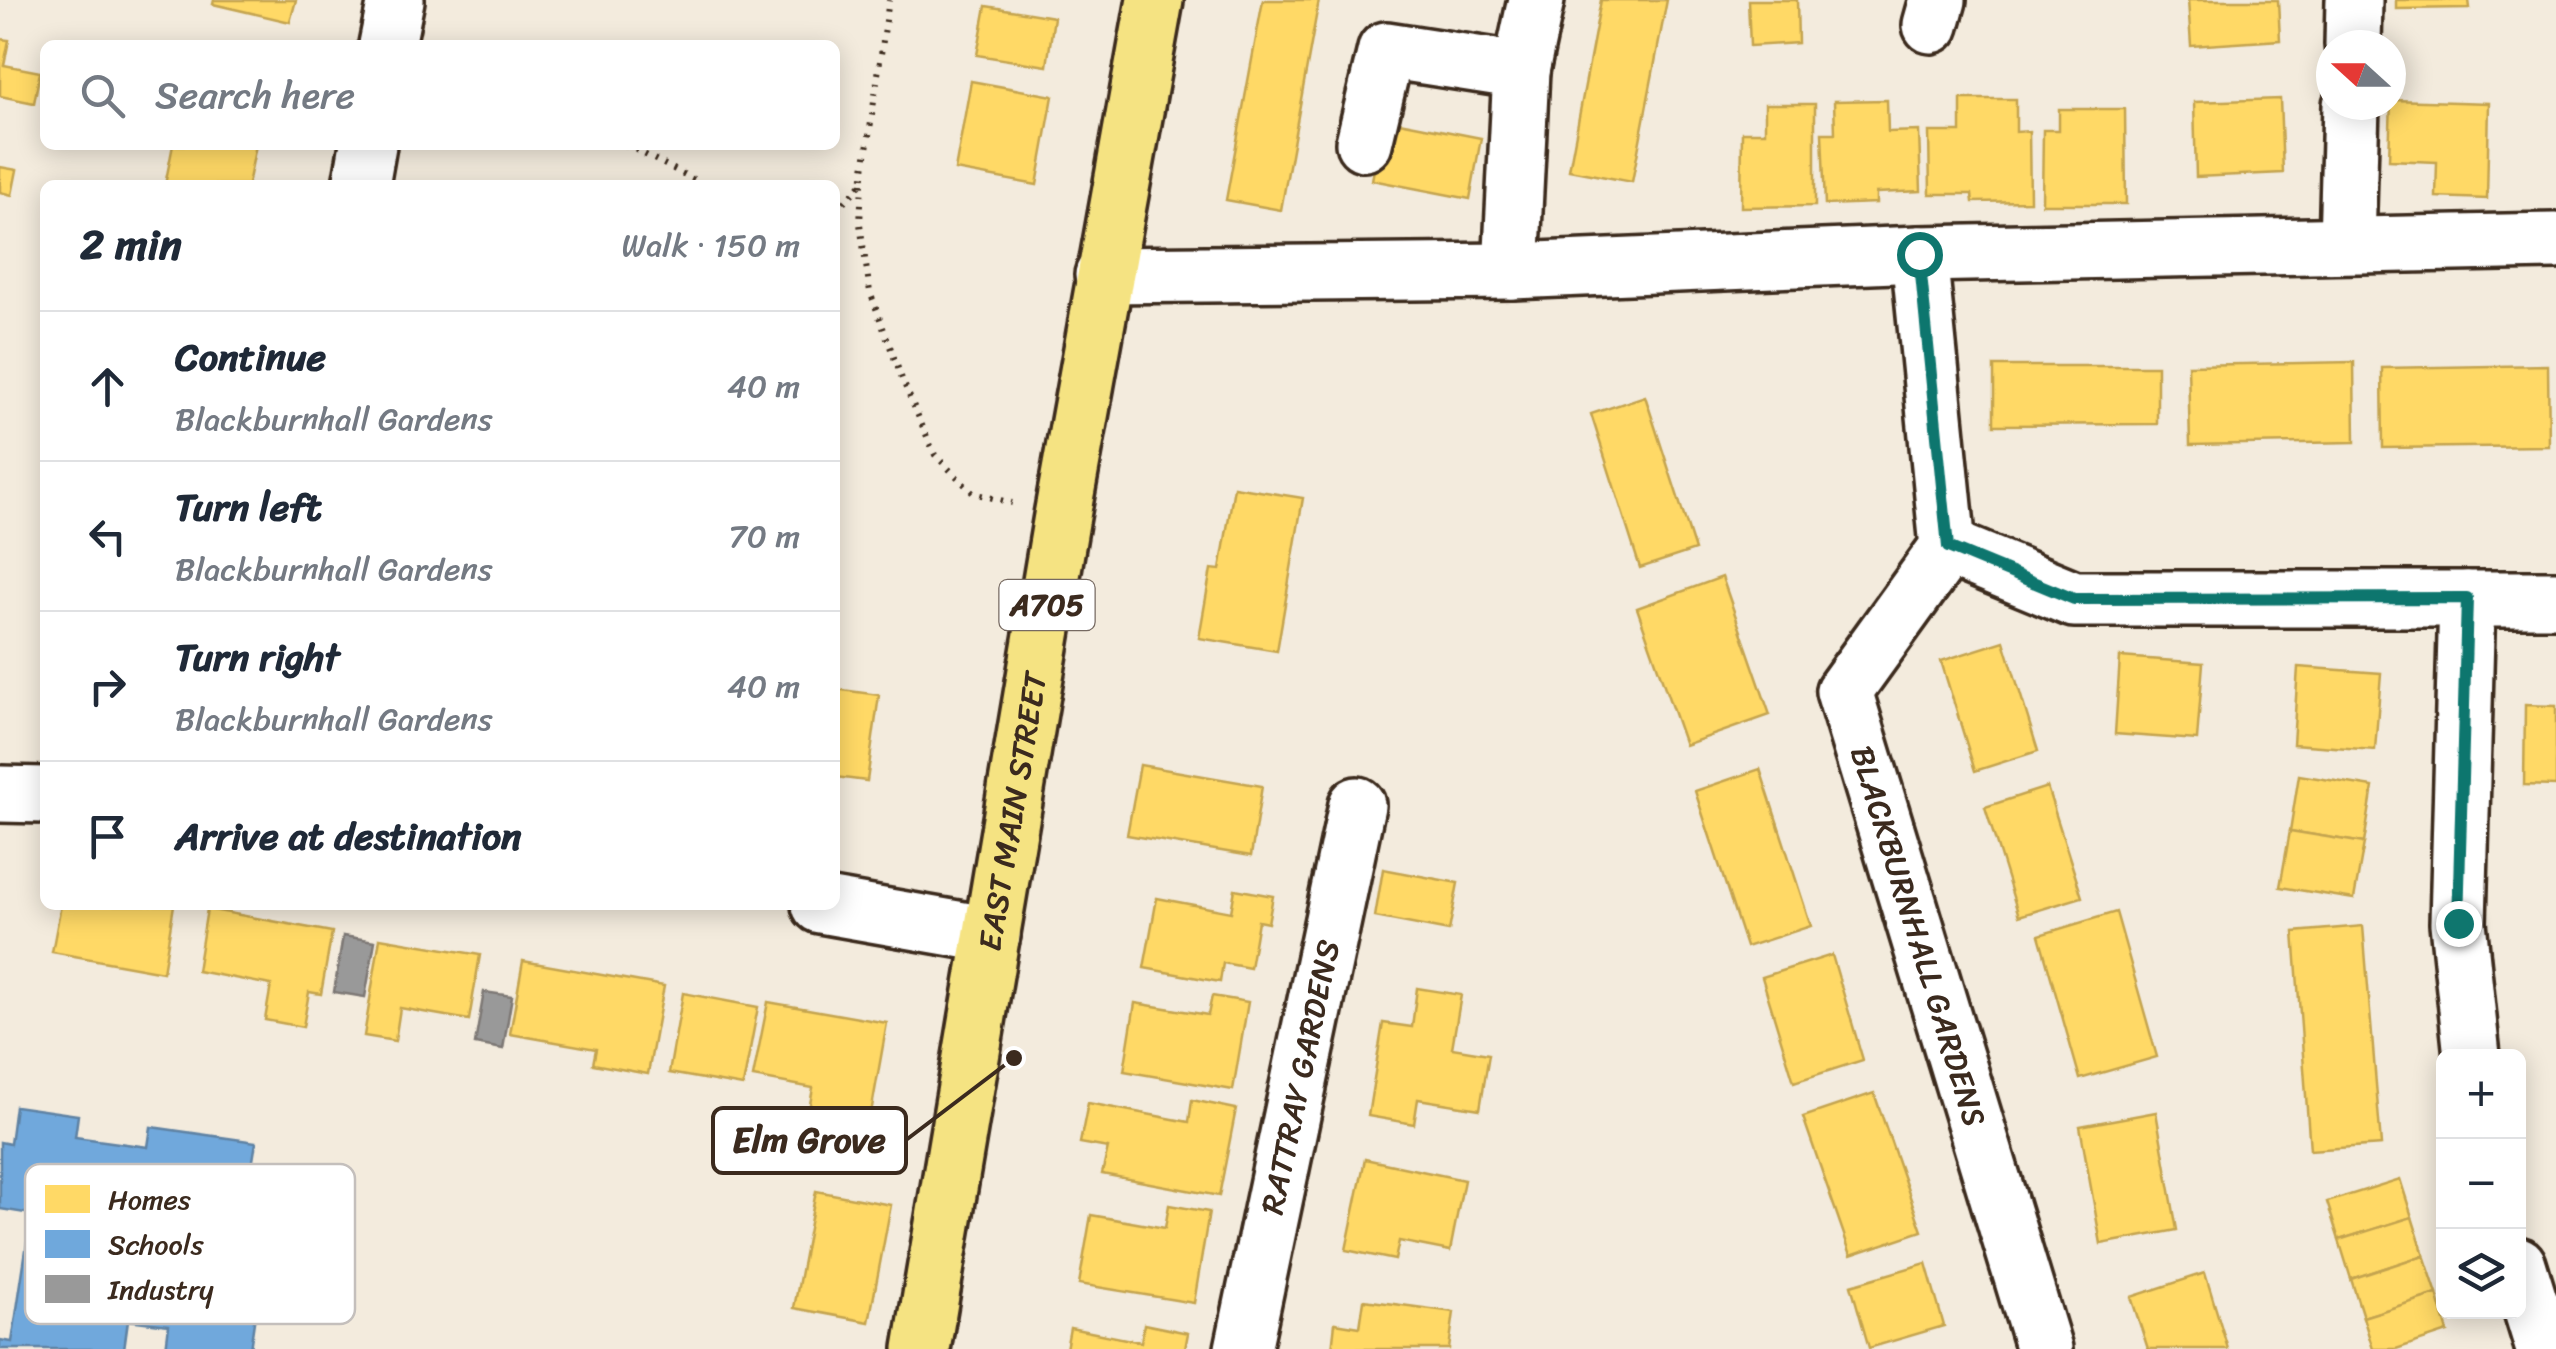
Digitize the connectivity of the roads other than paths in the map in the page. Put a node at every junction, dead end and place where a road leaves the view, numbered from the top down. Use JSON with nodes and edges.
{"nodes":[{"id":1,"x":396,"y":0,"type":"edge"},
{"id":2,"x":1155,"y":0,"type":"edge"},
{"id":3,"x":1536,"y":0,"type":"edge"},
{"id":4,"x":2354,"y":0,"type":"edge"},
{"id":5,"x":2353,"y":30,"type":"edge"},
{"id":6,"x":388,"y":40,"type":"edge"},
{"id":7,"x":1521,"y":71,"type":"junction"},
{"id":8,"x":2351,"y":120,"type":"edge"},
{"id":9,"x":1364,"y":143,"type":"dead end"},
{"id":10,"x":367,"y":150,"type":"edge"},
{"id":11,"x":362,"y":180,"type":"edge"},
{"id":12,"x":2556,"y":241,"type":"edge"},
{"id":13,"x":2347,"y":243,"type":"junction"},
{"id":14,"x":1919,"y":254,"type":"junction"},
{"id":15,"x":1512,"y":271,"type":"junction"},
{"id":16,"x":1104,"y":275,"type":"junction"},
{"id":17,"x":1948,"y":547,"type":"junction"},
{"id":18,"x":2467,"y":598,"type":"junction"},
{"id":19,"x":2556,"y":598,"type":"edge"},
{"id":20,"x":0,"y":794,"type":"edge"},
{"id":21,"x":40,"y":795,"type":"edge"},
{"id":22,"x":1357,"y":805,"type":"dead end"},
{"id":23,"x":840,"y":908,"type":"edge"},
{"id":24,"x":992,"y":935,"type":"junction"},
{"id":25,"x":2471,"y":1049,"type":"edge"},
{"id":26,"x":922,"y":1349,"type":"edge"},
{"id":27,"x":1242,"y":1349,"type":"edge"},
{"id":28,"x":2044,"y":1349,"type":"edge"}],
"edges":[{"from":1,"to":6,"type":"street"},
{"from":2,"to":16,"type":"main road","number":"A705"},
{"from":3,"to":7,"type":"street"},
{"from":4,"to":5,"type":"street"},
{"from":7,"to":9,"type":"street"},
{"from":7,"to":15,"type":"street"},
{"from":8,"to":13,"type":"street"},
{"from":10,"to":11,"type":"street"},
{"from":12,"to":13,"type":"street"},
{"from":13,"to":14,"type":"street"},
{"from":14,"to":15,"type":"street"},
{"from":14,"to":17,"type":"street"},
{"from":15,"to":16,"type":"street"},
{"from":16,"to":24,"type":"main road","name":"EAST MAIN STREET","number":"A705"},
{"from":17,"to":18,"type":"street"},
{"from":17,"to":28,"type":"street","name":"BLACKBURNHALL GARDENS"},
{"from":18,"to":19,"type":"street"},
{"from":18,"to":25,"type":"street"},
{"from":20,"to":21,"type":"street"},
{"from":22,"to":27,"type":"street","name":"RATTRAY GARDENS"},
{"from":23,"to":24,"type":"street"},
{"from":24,"to":26,"type":"main road","name":"EAST MAIN STREET","number":"A705"}]}
